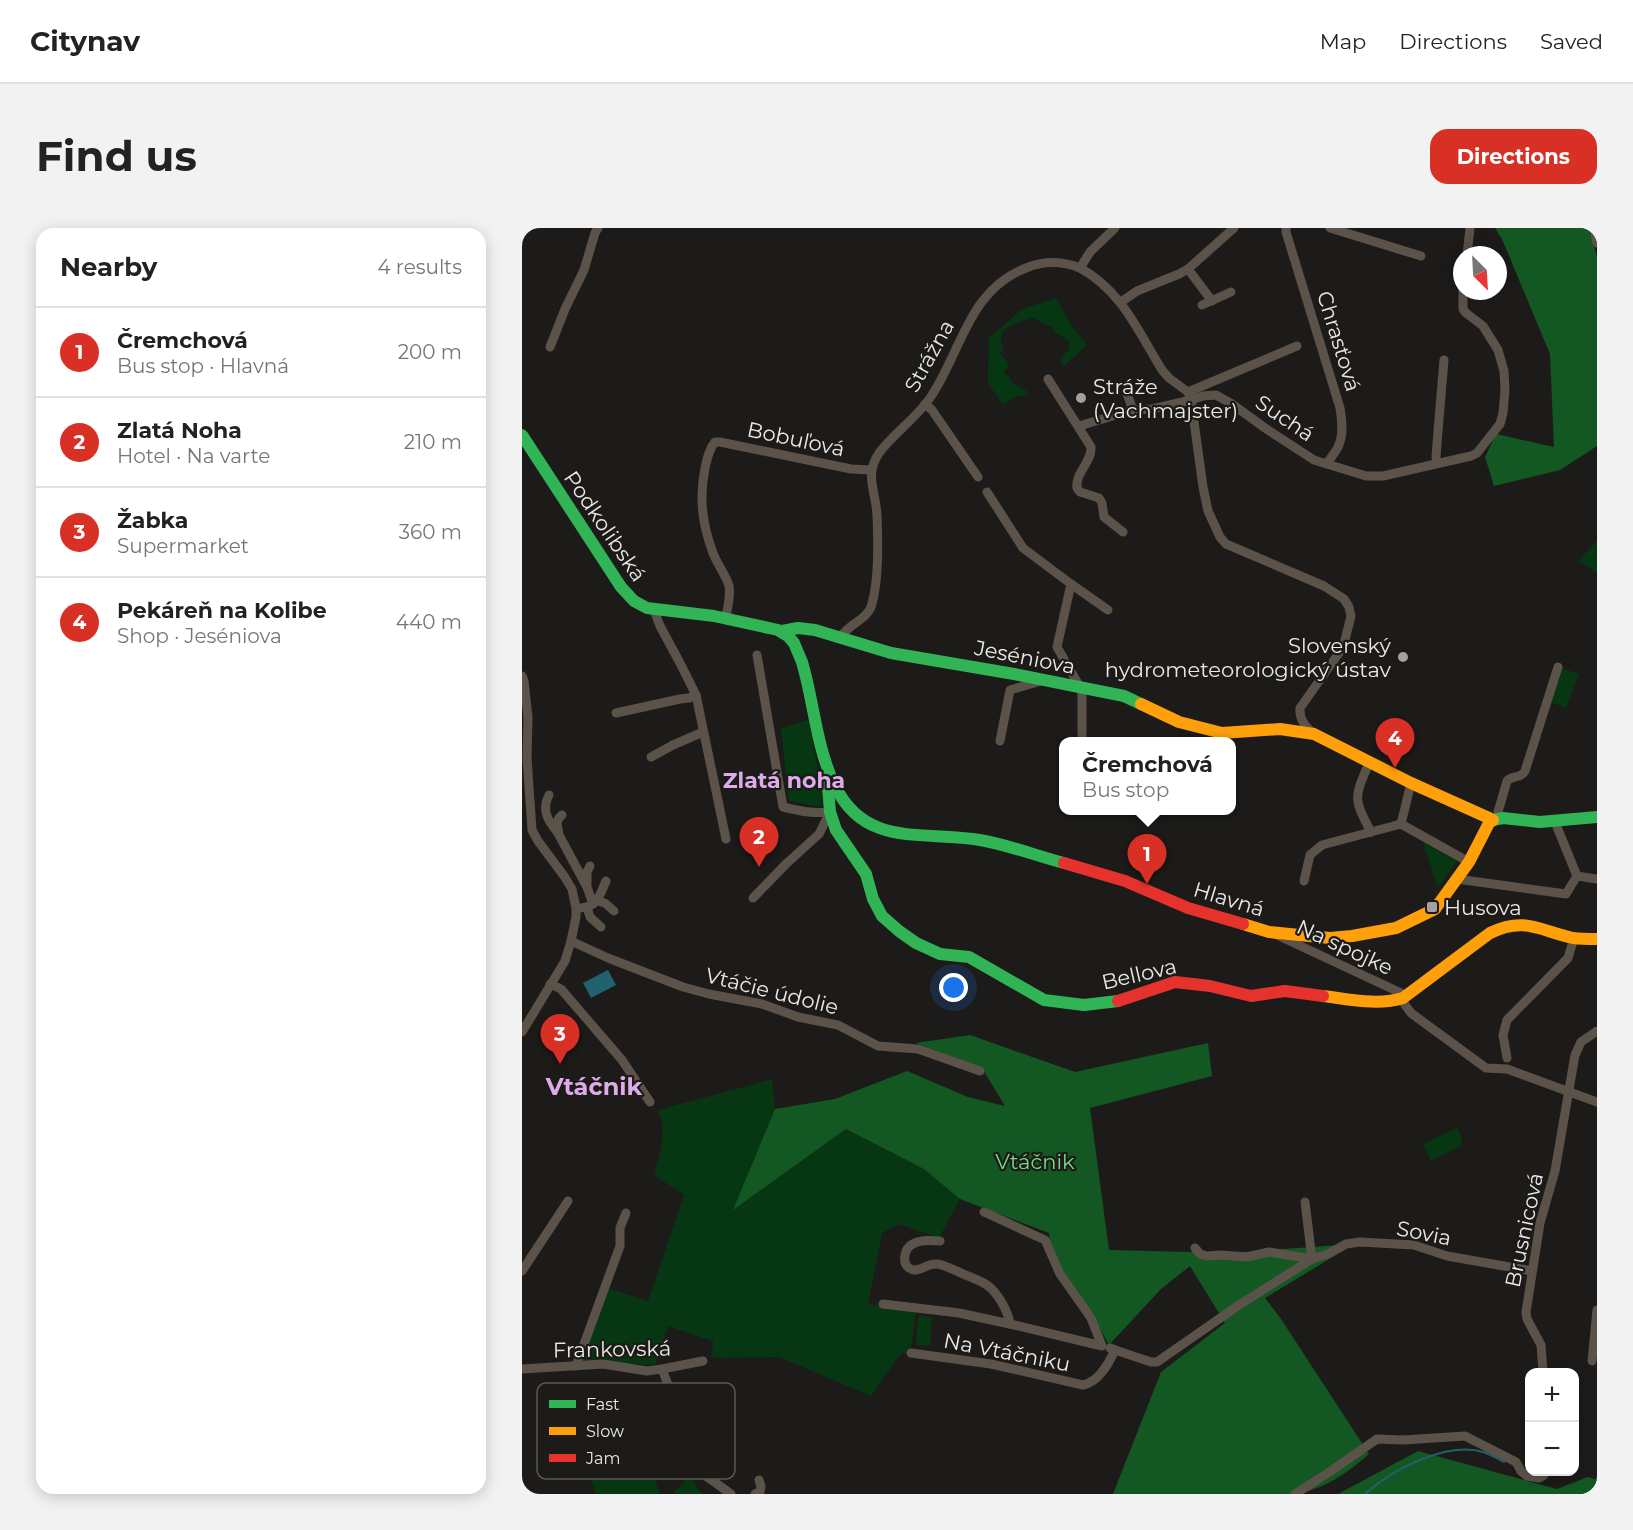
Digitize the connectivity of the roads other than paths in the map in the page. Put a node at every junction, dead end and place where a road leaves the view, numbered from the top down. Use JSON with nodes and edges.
{"nodes":[{"id":1,"x":598,"y":228,"type":"edge"},
{"id":2,"x":1115,"y":228,"type":"edge"},
{"id":3,"x":1234,"y":228,"type":"edge"},
{"id":4,"x":1286,"y":228,"type":"edge"},
{"id":5,"x":1330,"y":228,"type":"edge"},
{"id":6,"x":1470,"y":228,"type":"edge"},
{"id":7,"x":1594,"y":228,"type":"edge"},
{"id":8,"x":1597,"y":243,"type":"edge"},
{"id":9,"x":1468,"y":246,"type":"edge"},
{"id":10,"x":1421,"y":256,"type":"dead end"},
{"id":11,"x":1080,"y":268,"type":"junction"},
{"id":12,"x":1188,"y":269,"type":"junction"},
{"id":13,"x":1231,"y":292,"type":"dead end"},
{"id":14,"x":1463,"y":300,"type":"edge"},
{"id":15,"x":1212,"y":301,"type":"junction"},
{"id":16,"x":1121,"y":302,"type":"junction"},
{"id":17,"x":1202,"y":305,"type":"dead end"},
{"id":18,"x":1297,"y":346,"type":"dead end"},
{"id":19,"x":550,"y":347,"type":"dead end"},
{"id":20,"x":1444,"y":360,"type":"dead end"},
{"id":21,"x":1048,"y":380,"type":"dead end"},
{"id":22,"x":1126,"y":391,"type":"dead end"},
{"id":23,"x":1190,"y":396,"type":"junction"},
{"id":24,"x":925,"y":404,"type":"junction"},
{"id":25,"x":1133,"y":410,"type":"junction"},
{"id":26,"x":1079,"y":426,"type":"junction"},
{"id":27,"x":522,"y":435,"type":"edge"},
{"id":28,"x":1437,"y":463,"type":"junction"},
{"id":29,"x":1327,"y":464,"type":"junction"},
{"id":30,"x":871,"y":470,"type":"junction"},
{"id":31,"x":978,"y":477,"type":"dead end"},
{"id":32,"x":987,"y":492,"type":"dead end"},
{"id":33,"x":1123,"y":532,"type":"dead end"},
{"id":34,"x":1071,"y":584,"type":"junction"},
{"id":35,"x":1108,"y":609,"type":"dead end"},
{"id":36,"x":654,"y":610,"type":"junction"},
{"id":37,"x":726,"y":618,"type":"junction"},
{"id":38,"x":782,"y":631,"type":"junction"},
{"id":39,"x":841,"y":637,"type":"junction"},
{"id":40,"x":757,"y":655,"type":"dead end"},
{"id":41,"x":1068,"y":667,"type":"junction"},
{"id":42,"x":1558,"y":668,"type":"dead end"},
{"id":43,"x":522,"y":676,"type":"edge"},
{"id":44,"x":1045,"y":680,"type":"junction"},
{"id":45,"x":1058,"y":683,"type":"junction"},
{"id":46,"x":1081,"y":688,"type":"junction"},
{"id":47,"x":696,"y":695,"type":"junction"},
{"id":48,"x":615,"y":713,"type":"dead end"},
{"id":49,"x":703,"y":732,"type":"junction"},
{"id":50,"x":1314,"y":734,"type":"junction"},
{"id":51,"x":1082,"y":737,"type":"edge"},
{"id":52,"x":1000,"y":741,"type":"dead end"},
{"id":53,"x":651,"y":757,"type":"dead end"},
{"id":54,"x":1369,"y":763,"type":"junction"},
{"id":55,"x":827,"y":769,"type":"junction"},
{"id":56,"x":1411,"y":783,"type":"junction"},
{"id":57,"x":549,"y":795,"type":"dead end"},
{"id":58,"x":830,"y":812,"type":"junction"},
{"id":59,"x":562,"y":815,"type":"dead end"},
{"id":60,"x":1597,"y":817,"type":"edge"},
{"id":61,"x":1496,"y":818,"type":"junction"},
{"id":62,"x":1554,"y":822,"type":"junction"},
{"id":63,"x":1401,"y":824,"type":"junction"},
{"id":64,"x":1371,"y":832,"type":"junction"},
{"id":65,"x":559,"y":835,"type":"junction"},
{"id":66,"x":726,"y":839,"type":"dead end"},
{"id":67,"x":1469,"y":862,"type":"junction"},
{"id":68,"x":590,"y":866,"type":"dead end"},
{"id":69,"x":1576,"y":876,"type":"junction"},
{"id":70,"x":1457,"y":879,"type":"junction"},
{"id":71,"x":1597,"y":879,"type":"edge"},
{"id":72,"x":606,"y":881,"type":"dead end"},
{"id":73,"x":1304,"y":881,"type":"dead end"},
{"id":74,"x":587,"y":887,"type":"junction"},
{"id":75,"x":753,"y":898,"type":"dead end"},
{"id":76,"x":589,"y":905,"type":"junction"},
{"id":77,"x":614,"y":911,"type":"dead end"},
{"id":78,"x":601,"y":927,"type":"dead end"},
{"id":79,"x":1269,"y":932,"type":"junction"},
{"id":80,"x":1574,"y":938,"type":"junction"},
{"id":81,"x":1597,"y":939,"type":"edge"},
{"id":82,"x":570,"y":945,"type":"junction"},
{"id":83,"x":550,"y":984,"type":"junction"},
{"id":84,"x":1403,"y":998,"type":"junction"},
{"id":85,"x":1597,"y":1031,"type":"edge"},
{"id":86,"x":522,"y":1032,"type":"edge"},
{"id":87,"x":1507,"y":1058,"type":"dead end"},
{"id":88,"x":980,"y":1071,"type":"dead end"},
{"id":89,"x":1569,"y":1092,"type":"junction"},
{"id":90,"x":650,"y":1102,"type":"dead end"},
{"id":91,"x":1597,"y":1102,"type":"edge"},
{"id":92,"x":568,"y":1201,"type":"dead end"},
{"id":93,"x":1305,"y":1202,"type":"dead end"},
{"id":94,"x":984,"y":1212,"type":"dead end"},
{"id":95,"x":626,"y":1213,"type":"dead end"},
{"id":96,"x":940,"y":1241,"type":"dead end"},
{"id":97,"x":1195,"y":1248,"type":"dead end"},
{"id":98,"x":1312,"y":1259,"type":"junction"},
{"id":99,"x":522,"y":1271,"type":"edge"},
{"id":100,"x":1532,"y":1271,"type":"junction"},
{"id":101,"x":883,"y":1304,"type":"dead end"},
{"id":102,"x":1597,"y":1310,"type":"edge"},
{"id":103,"x":1218,"y":1320,"type":"joint"},
{"id":104,"x":1010,"y":1324,"type":"junction"},
{"id":105,"x":1102,"y":1346,"type":"junction"},
{"id":106,"x":1115,"y":1350,"type":"junction"},
{"id":107,"x":911,"y":1353,"type":"dead end"},
{"id":108,"x":703,"y":1362,"type":"dead end"},
{"id":109,"x":1595,"y":1362,"type":"edge"},
{"id":110,"x":576,"y":1366,"type":"junction"},
{"id":111,"x":1543,"y":1368,"type":"edge"},
{"id":112,"x":522,"y":1369,"type":"edge"},
{"id":113,"x":662,"y":1369,"type":"junction"},
{"id":114,"x":667,"y":1383,"type":"edge"},
{"id":115,"x":1525,"y":1474,"type":"edge"},
{"id":116,"x":1527,"y":1476,"type":"edge"},
{"id":117,"x":1541,"y":1476,"type":"edge"},
{"id":118,"x":710,"y":1479,"type":"edge"},
{"id":119,"x":759,"y":1480,"type":"dead end"},
{"id":120,"x":731,"y":1494,"type":"edge"},
{"id":121,"x":755,"y":1494,"type":"edge"},
{"id":122,"x":1295,"y":1494,"type":"edge"}],
"edges":[{"from":1,"to":19,"type":"street"},
{"from":2,"to":11,"type":"street"},
{"from":3,"to":12,"type":"street"},
{"from":4,"to":29,"type":"street","name":"Chrasťová"},
{"from":5,"to":10,"type":"street"},
{"from":6,"to":9,"type":"street"},
{"from":7,"to":8,"type":"street"},
{"from":11,"to":16,"type":"street"},
{"from":11,"to":24,"type":"street","name":"Strážna"},
{"from":12,"to":15,"type":"street"},
{"from":12,"to":16,"type":"street"},
{"from":13,"to":15,"type":"street"},
{"from":14,"to":28,"type":"street","name":"Suchá"},
{"from":15,"to":17,"type":"street"},
{"from":16,"to":23,"type":"street"},
{"from":18,"to":23,"type":"street"},
{"from":20,"to":28,"type":"street"},
{"from":21,"to":26,"type":"street"},
{"from":22,"to":25,"type":"street"},
{"from":23,"to":25,"type":"street","name":"Suchá"},
{"from":23,"to":29,"type":"street","name":"Suchá"},
{"from":23,"to":50,"type":"street"},
{"from":24,"to":30,"type":"street","name":"Strážna"},
{"from":24,"to":31,"type":"street"},
{"from":25,"to":26,"type":"street","name":"Suchá"},
{"from":26,"to":33,"type":"street"},
{"from":27,"to":36,"type":"street","name":"Podkolibská"},
{"from":28,"to":29,"type":"street","name":"Suchá"},
{"from":30,"to":37,"type":"street","name":"Bobuľová"},
{"from":30,"to":39,"type":"street"},
{"from":32,"to":34,"type":"street"},
{"from":34,"to":35,"type":"street"},
{"from":34,"to":41,"type":"street"},
{"from":36,"to":37,"type":"street","name":"Podkolibská"},
{"from":36,"to":47,"type":"street"},
{"from":37,"to":38,"type":"street","name":"Podkolibská"},
{"from":38,"to":39,"type":"street","name":"Jeséniova"},
{"from":38,"to":55,"type":"street","name":"Hlavná"},
{"from":39,"to":44,"type":"street","name":"Jeséniova"},
{"from":40,"to":58,"type":"street"},
{"from":41,"to":45,"type":"street"},
{"from":41,"to":46,"type":"street"},
{"from":42,"to":61,"type":"street"},
{"from":43,"to":82,"type":"street"},
{"from":44,"to":45,"type":"street","name":"Jeséniova"},
{"from":44,"to":52,"type":"street"},
{"from":45,"to":46,"type":"street","name":"Jeséniova"},
{"from":46,"to":50,"type":"street","name":"Jeséniova"},
{"from":46,"to":51,"type":"street"},
{"from":47,"to":48,"type":"street"},
{"from":47,"to":49,"type":"street"},
{"from":49,"to":53,"type":"street"},
{"from":49,"to":66,"type":"street"},
{"from":50,"to":54,"type":"street","name":"Jeséniova"},
{"from":54,"to":56,"type":"street","name":"Jeséniova"},
{"from":54,"to":64,"type":"street"},
{"from":55,"to":58,"type":"street","name":"Bellova"},
{"from":55,"to":79,"type":"street","name":"Hlavná"},
{"from":56,"to":61,"type":"street","name":"Jeséniova"},
{"from":56,"to":63,"type":"street"},
{"from":57,"to":65,"type":"street"},
{"from":58,"to":75,"type":"street"},
{"from":58,"to":84,"type":"street","name":"Bellova"},
{"from":59,"to":65,"type":"street"},
{"from":60,"to":62,"type":"street","name":"Jeséniova"},
{"from":61,"to":62,"type":"street","name":"Jeséniova"},
{"from":61,"to":67,"type":"street","name":"Hlavná"},
{"from":62,"to":69,"type":"street"},
{"from":63,"to":64,"type":"street"},
{"from":63,"to":67,"type":"street"},
{"from":64,"to":73,"type":"street"},
{"from":65,"to":74,"type":"street"},
{"from":67,"to":70,"type":"street","name":"Hlavná"},
{"from":68,"to":74,"type":"street"},
{"from":69,"to":70,"type":"street"},
{"from":69,"to":71,"type":"street"},
{"from":70,"to":79,"type":"street","name":"Hlavná"},
{"from":72,"to":76,"type":"street"},
{"from":74,"to":76,"type":"street"},
{"from":76,"to":77,"type":"street"},
{"from":76,"to":78,"type":"street"},
{"from":79,"to":84,"type":"street","name":"Na spojke"},
{"from":80,"to":81,"type":"street"},
{"from":80,"to":84,"type":"street"},
{"from":80,"to":87,"type":"street"},
{"from":82,"to":83,"type":"street"},
{"from":82,"to":88,"type":"street","name":"Vtáčie údolie"},
{"from":83,"to":86,"type":"street"},
{"from":83,"to":90,"type":"street"},
{"from":84,"to":89,"type":"street","name":"Na spojke"},
{"from":85,"to":89,"type":"street","name":"Brusnicová"},
{"from":89,"to":91,"type":"street","name":"Na spojke"},
{"from":89,"to":100,"type":"street","name":"Brusnicová"},
{"from":92,"to":99,"type":"street"},
{"from":93,"to":98,"type":"street"},
{"from":94,"to":105,"type":"street","name":"Na Vtáčniku"},
{"from":95,"to":110,"type":"street"},
{"from":96,"to":104,"type":"street","name":"Na Vtáčniku"},
{"from":97,"to":98,"type":"street"},
{"from":98,"to":100,"type":"street","name":"Sovia"},
{"from":98,"to":103,"type":"street","name":"Sovia"},
{"from":100,"to":111,"type":"street","name":"Brusnicová"},
{"from":101,"to":104,"type":"street","name":"Na Vtáčniku"},
{"from":102,"to":109,"type":"street"},
{"from":103,"to":106,"type":"street","name":"Na Vtáčniku"},
{"from":104,"to":105,"type":"street","name":"Na Vtáčniku"},
{"from":105,"to":106,"type":"street","name":"Na Vtáčniku"},
{"from":106,"to":107,"type":"street","name":"Na Vtáčniku"},
{"from":108,"to":113,"type":"street","name":"Frankovská"},
{"from":110,"to":112,"type":"street","name":"Frankovská"},
{"from":110,"to":113,"type":"street","name":"Frankovská"},
{"from":113,"to":114,"type":"street"},
{"from":115,"to":122,"type":"street"},
{"from":116,"to":117,"type":"street"},
{"from":118,"to":120,"type":"street"},
{"from":119,"to":121,"type":"street"}]}
